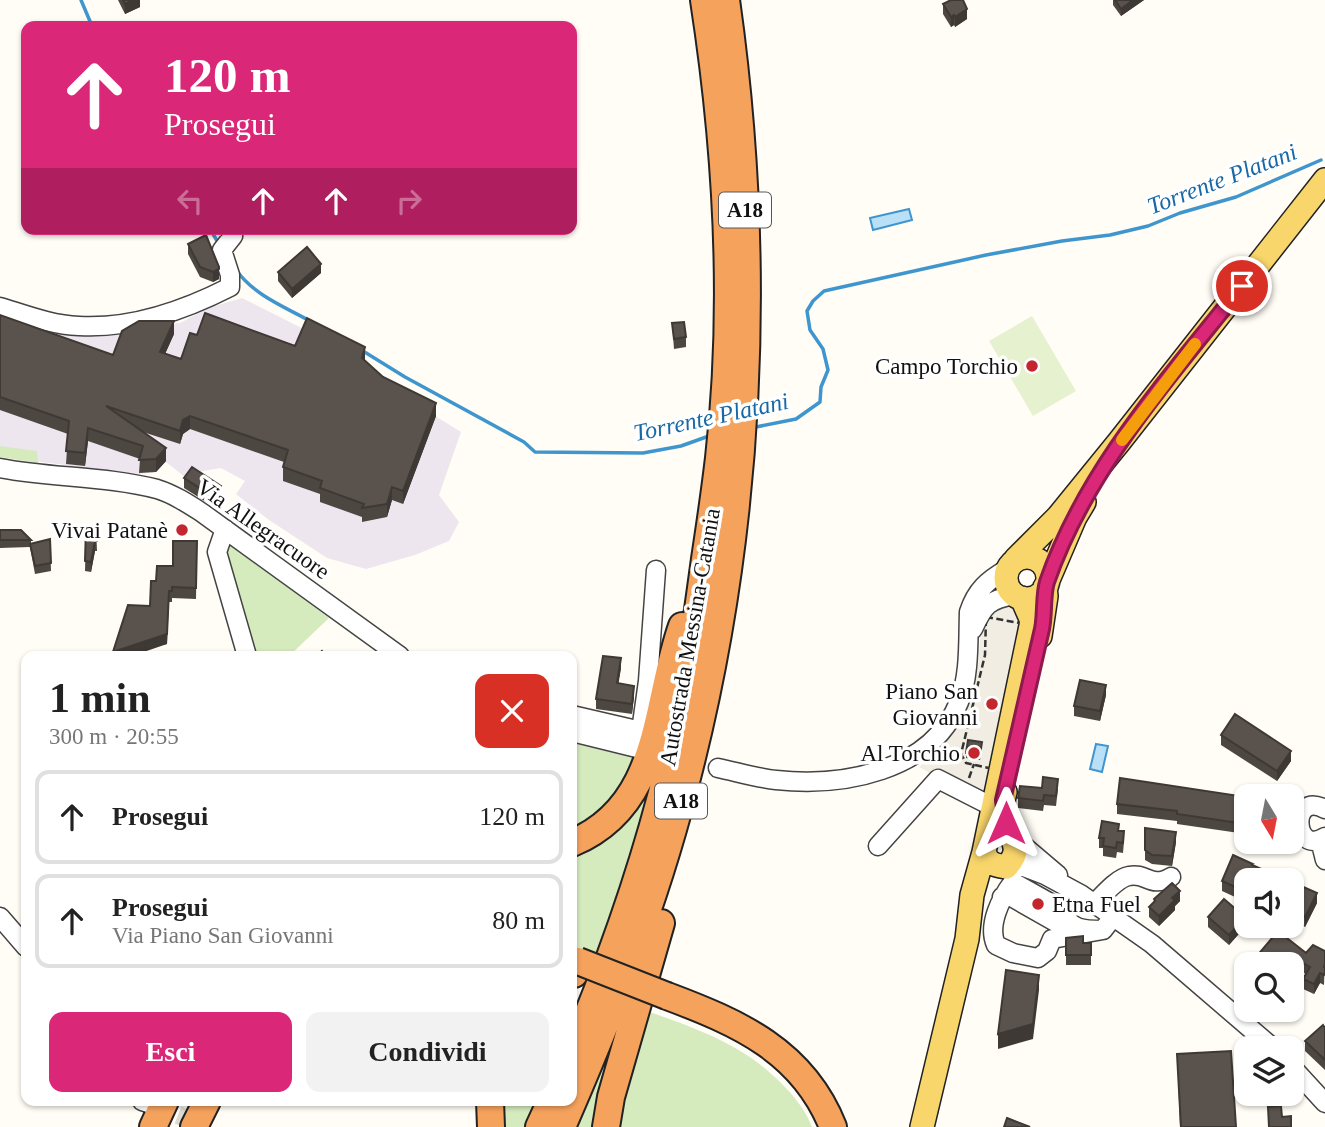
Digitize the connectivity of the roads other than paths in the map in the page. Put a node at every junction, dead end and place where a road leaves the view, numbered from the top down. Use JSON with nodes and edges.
{"nodes":[{"id":1,"x":704,"y":0,"type":"edge"},
{"id":2,"x":726,"y":0,"type":"edge"},
{"id":3,"x":1325,"y":180,"type":"edge"},
{"id":4,"x":232,"y":235,"type":"edge"},
{"id":5,"x":0,"y":307,"type":"edge"},
{"id":6,"x":733,"y":420,"type":"junction"},
{"id":7,"x":1119,"y":442,"type":"junction"},
{"id":8,"x":730,"y":458,"type":"junction"},
{"id":9,"x":0,"y":468,"type":"edge"},
{"id":10,"x":225,"y":529,"type":"junction"},
{"id":11,"x":1012,"y":564,"type":"junction"},
{"id":12,"x":656,"y":570,"type":"dead end"},
{"id":13,"x":702,"y":580,"type":"junction"},
{"id":14,"x":1047,"y":584,"type":"junction"},
{"id":15,"x":1018,"y":596,"type":"junction"},
{"id":16,"x":968,"y":642,"type":"junction"},
{"id":17,"x":677,"y":643,"type":"junction"},
{"id":18,"x":246,"y":651,"type":"edge"},
{"id":19,"x":393,"y":651,"type":"edge"},
{"id":20,"x":708,"y":678,"type":"junction"},
{"id":21,"x":577,"y":716,"type":"edge"},
{"id":22,"x":577,"y":733,"type":"edge"},
{"id":23,"x":645,"y":750,"type":"dead end"},
{"id":24,"x":718,"y":768,"type":"dead end"},
{"id":25,"x":993,"y":807,"type":"junction"},
{"id":26,"x":1325,"y":808,"type":"edge"},
{"id":27,"x":1012,"y":836,"type":"junction"},
{"id":28,"x":1323,"y":839,"type":"edge"},
{"id":29,"x":577,"y":841,"type":"edge"},
{"id":30,"x":577,"y":846,"type":"edge"},
{"id":31,"x":878,"y":846,"type":"dead end"},
{"id":32,"x":984,"y":852,"type":"junction"},
{"id":33,"x":1325,"y":860,"type":"edge"},
{"id":34,"x":1006,"y":867,"type":"junction"},
{"id":35,"x":1171,"y":877,"type":"dead end"},
{"id":36,"x":1088,"y":900,"type":"junction"},
{"id":37,"x":0,"y":917,"type":"edge"},
{"id":38,"x":1108,"y":924,"type":"junction"},
{"id":39,"x":967,"y":939,"type":"junction"},
{"id":40,"x":21,"y":941,"type":"edge"},
{"id":41,"x":577,"y":968,"type":"edge"},
{"id":42,"x":665,"y":1002,"type":"junction"},
{"id":43,"x":1259,"y":1036,"type":"edge"},
{"id":44,"x":577,"y":1040,"type":"edge"},
{"id":45,"x":1304,"y":1080,"type":"edge"},
{"id":46,"x":577,"y":1092,"type":"edge"},
{"id":47,"x":1325,"y":1103,"type":"edge"},
{"id":48,"x":171,"y":1106,"type":"edge"},
{"id":49,"x":191,"y":1106,"type":"edge"},
{"id":50,"x":204,"y":1106,"type":"edge"},
{"id":51,"x":490,"y":1106,"type":"edge"},
{"id":52,"x":549,"y":1106,"type":"edge"},
{"id":53,"x":571,"y":1106,"type":"edge"},
{"id":54,"x":155,"y":1116,"type":"edge"},
{"id":55,"x":183,"y":1127,"type":"edge"},
{"id":56,"x":194,"y":1127,"type":"edge"},
{"id":57,"x":491,"y":1127,"type":"edge"},
{"id":58,"x":539,"y":1127,"type":"edge"},
{"id":59,"x":562,"y":1127,"type":"edge"},
{"id":60,"x":606,"y":1127,"type":"edge"},
{"id":61,"x":820,"y":1127,"type":"edge"},
{"id":62,"x":833,"y":1127,"type":"edge"},
{"id":63,"x":922,"y":1127,"type":"edge"}],
"edges":[{"from":1,"to":6,"type":"highway","number":"A18"},
{"from":2,"to":6,"type":"highway","number":"A18"},
{"from":3,"to":7,"type":"main road"},
{"from":4,"to":5,"type":"street"},
{"from":6,"to":8,"type":"highway","number":"A18"},
{"from":7,"to":11,"type":"main road"},
{"from":7,"to":14,"type":"main road"},
{"from":8,"to":13,"type":"highway","name":"Autostrada Messina-Catania","number":"A18"},
{"from":8,"to":20,"type":"highway","name":"Autostrada Messina-Catania","number":"A18"},
{"from":9,"to":10,"type":"street","name":"Via Allegracuore"},
{"from":10,"to":18,"type":"street"},
{"from":10,"to":19,"type":"street","name":"Via Allegracuore"},
{"from":11,"to":14,"type":"main road"},
{"from":11,"to":15,"type":"main road"},
{"from":11,"to":16,"type":"street"},
{"from":12,"to":21,"type":"street"},
{"from":13,"to":17,"type":"highway"},
{"from":13,"to":44,"type":"highway","name":"Autostrada Messina-Catania","number":"A18"},
{"from":14,"to":15,"type":"main road"},
{"from":14,"to":27,"type":"main road"},
{"from":15,"to":16,"type":"street"},
{"from":15,"to":25,"type":"main road"},
{"from":16,"to":24,"type":"street"},
{"from":17,"to":29,"type":"highway"},
{"from":17,"to":30,"type":"highway"},
{"from":20,"to":46,"type":"highway","name":"Autostrada Messina-Catania","number":"A18"},
{"from":20,"to":60,"type":"highway"},
{"from":22,"to":23,"type":"street"},
{"from":25,"to":31,"type":"street"},
{"from":25,"to":32,"type":"main road"},
{"from":26,"to":28,"type":"street"},
{"from":27,"to":34,"type":"main road"},
{"from":27,"to":36,"type":"street"},
{"from":28,"to":33,"type":"street"},
{"from":32,"to":34,"type":"main road"},
{"from":32,"to":39,"type":"main road"},
{"from":34,"to":36,"type":"street"},
{"from":34,"to":39,"type":"main road"},
{"from":35,"to":36,"type":"street"},
{"from":36,"to":38,"type":"street"},
{"from":37,"to":40,"type":"street"},
{"from":38,"to":38,"type":"street"},
{"from":38,"to":43,"type":"street"},
{"from":39,"to":63,"type":"main road"},
{"from":41,"to":42,"type":"highway","bridge":true},
{"from":42,"to":61,"type":"highway"},
{"from":42,"to":62,"type":"highway"},
{"from":45,"to":47,"type":"street"},
{"from":48,"to":54,"type":"highway"},
{"from":49,"to":55,"type":"highway"},
{"from":50,"to":56,"type":"highway"},
{"from":51,"to":57,"type":"highway"},
{"from":52,"to":58,"type":"highway"},
{"from":53,"to":59,"type":"highway","name":"Autostrada Messina-Catania","number":"A18"}]}
